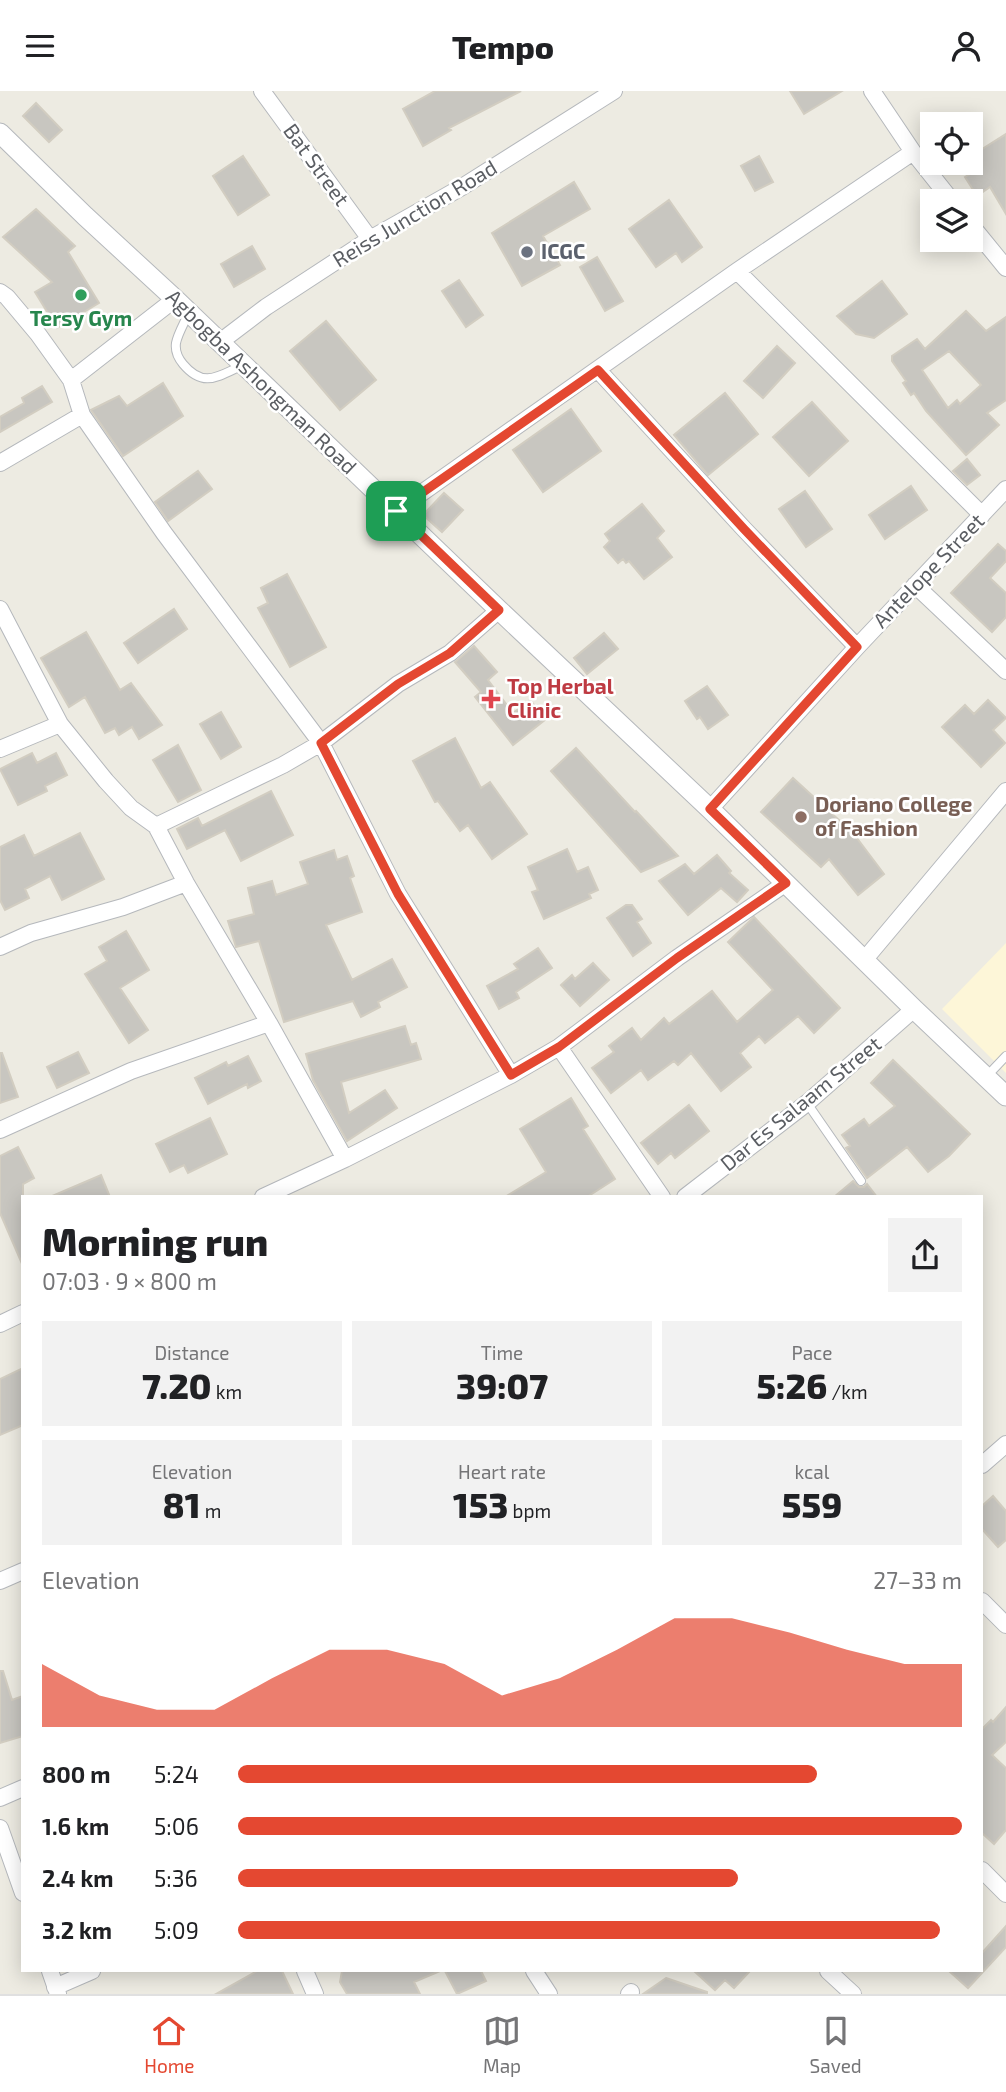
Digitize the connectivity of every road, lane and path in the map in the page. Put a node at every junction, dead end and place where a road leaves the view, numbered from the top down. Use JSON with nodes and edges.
{"nodes":[{"id":1,"x":262,"y":91,"type":"edge"},
{"id":2,"x":614,"y":91,"type":"edge"},
{"id":3,"x":872,"y":91,"type":"edge"},
{"id":4,"x":0,"y":133,"type":"edge"},
{"id":5,"x":913,"y":152,"type":"junction"},
{"id":6,"x":942,"y":189,"type":"edge"},
{"id":7,"x":370,"y":239,"type":"junction"},
{"id":8,"x":983,"y":240,"type":"edge"},
{"id":9,"x":1006,"y":268,"type":"edge"},
{"id":10,"x":737,"y":271,"type":"junction"},
{"id":11,"x":0,"y":292,"type":"edge"},
{"id":12,"x":182,"y":306,"type":"junction"},
{"id":13,"x":220,"y":342,"type":"junction"},
{"id":14,"x":243,"y":365,"type":"junction"},
{"id":15,"x":598,"y":370,"type":"junction"},
{"id":16,"x":71,"y":380,"type":"junction"},
{"id":17,"x":82,"y":415,"type":"junction"},
{"id":18,"x":0,"y":463,"type":"edge"},
{"id":19,"x":1006,"y":489,"type":"edge"},
{"id":20,"x":396,"y":511,"type":"junction"},
{"id":21,"x":982,"y":515,"type":"junction"},
{"id":22,"x":915,"y":585,"type":"junction"},
{"id":23,"x":0,"y":609,"type":"edge"},
{"id":24,"x":499,"y":610,"type":"junction"},
{"id":25,"x":857,"y":647,"type":"junction"},
{"id":26,"x":1006,"y":671,"type":"edge"},
{"id":27,"x":60,"y":724,"type":"junction"},
{"id":28,"x":321,"y":743,"type":"junction"},
{"id":29,"x":0,"y":748,"type":"edge"},
{"id":30,"x":1006,"y":791,"type":"edge"},
{"id":31,"x":710,"y":809,"type":"junction"},
{"id":32,"x":156,"y":826,"type":"junction"},
{"id":33,"x":186,"y":883,"type":"junction"},
{"id":34,"x":786,"y":883,"type":"junction"},
{"id":35,"x":0,"y":947,"type":"edge"},
{"id":36,"x":865,"y":960,"type":"junction"},
{"id":37,"x":914,"y":1009,"type":"junction"},
{"id":38,"x":270,"y":1023,"type":"junction"},
{"id":39,"x":559,"y":1047,"type":"junction"},
{"id":40,"x":1006,"y":1056,"type":"edge"},
{"id":41,"x":511,"y":1075,"type":"junction"},
{"id":42,"x":986,"y":1077,"type":"junction"},
{"id":43,"x":1006,"y":1096,"type":"edge"},
{"id":44,"x":807,"y":1103,"type":"junction"},
{"id":45,"x":0,"y":1130,"type":"edge"},
{"id":46,"x":345,"y":1159,"type":"junction"},
{"id":47,"x":861,"y":1181,"type":"dead end"},
{"id":48,"x":267,"y":1195,"type":"edge"},
{"id":49,"x":661,"y":1195,"type":"edge"},
{"id":50,"x":688,"y":1195,"type":"edge"},
{"id":51,"x":21,"y":1314,"type":"edge"},
{"id":52,"x":0,"y":1324,"type":"edge"},
{"id":53,"x":1006,"y":1444,"type":"edge"},
{"id":54,"x":983,"y":1464,"type":"edge"},
{"id":55,"x":21,"y":1572,"type":"edge"},
{"id":56,"x":0,"y":1581,"type":"edge"},
{"id":57,"x":983,"y":1602,"type":"edge"},
{"id":58,"x":1006,"y":1625,"type":"edge"},
{"id":59,"x":21,"y":1789,"type":"edge"},
{"id":60,"x":0,"y":1798,"type":"edge"},
{"id":61,"x":0,"y":1828,"type":"edge"},
{"id":62,"x":983,"y":1871,"type":"edge"},
{"id":63,"x":21,"y":1887,"type":"edge"},
{"id":64,"x":1006,"y":1894,"type":"edge"},
{"id":65,"x":50,"y":1972,"type":"edge"},
{"id":66,"x":90,"y":1972,"type":"edge"},
{"id":67,"x":305,"y":1972,"type":"edge"},
{"id":68,"x":535,"y":1972,"type":"edge"},
{"id":69,"x":829,"y":1972,"type":"edge"},
{"id":70,"x":57,"y":1990,"type":"edge"},
{"id":71,"x":316,"y":1994,"type":"edge"},
{"id":72,"x":549,"y":1994,"type":"edge"},
{"id":73,"x":853,"y":1994,"type":"edge"}],
"edges":[{"from":1,"to":7,"type":"street","name":"Bat Street"},
{"from":2,"to":7,"type":"street","name":"Reiss Junction Road"},
{"from":3,"to":5,"type":"street"},
{"from":4,"to":12,"type":"street","name":"Agbogba Ashongman Road"},
{"from":5,"to":6,"type":"street"},
{"from":5,"to":10,"type":"street"},
{"from":7,"to":13,"type":"street","name":"Reiss Junction Road"},
{"from":8,"to":9,"type":"street"},
{"from":10,"to":15,"type":"street"},
{"from":10,"to":21,"type":"street"},
{"from":11,"to":16,"type":"street"},
{"from":12,"to":13,"type":"street","name":"Agbogba Ashongman Road"},
{"from":12,"to":14,"type":"lane"},
{"from":12,"to":16,"type":"street"},
{"from":13,"to":14,"type":"street","name":"Agbogba Ashongman Road"},
{"from":14,"to":20,"type":"street","name":"Agbogba Ashongman Road"},
{"from":15,"to":20,"type":"street"},
{"from":15,"to":25,"type":"street"},
{"from":16,"to":17,"type":"street"},
{"from":17,"to":18,"type":"street"},
{"from":17,"to":28,"type":"street"},
{"from":19,"to":21,"type":"street","name":"Antelope Street"},
{"from":20,"to":24,"type":"street","name":"Agbogba Ashongman Road"},
{"from":21,"to":22,"type":"street","name":"Antelope Street"},
{"from":22,"to":25,"type":"street","name":"Antelope Street"},
{"from":22,"to":26,"type":"street"},
{"from":23,"to":27,"type":"street"},
{"from":24,"to":28,"type":"street"},
{"from":24,"to":31,"type":"street","name":"Agbogba Ashongman Road"},
{"from":25,"to":31,"type":"street","name":"Antelope Street"},
{"from":27,"to":29,"type":"street"},
{"from":27,"to":32,"type":"street"},
{"from":28,"to":32,"type":"street"},
{"from":28,"to":41,"type":"street"},
{"from":30,"to":36,"type":"street"},
{"from":31,"to":34,"type":"street","name":"Agbogba Ashongman Road"},
{"from":32,"to":33,"type":"street"},
{"from":33,"to":35,"type":"street"},
{"from":33,"to":38,"type":"street"},
{"from":34,"to":36,"type":"street","name":"Agbogba Ashongman Road"},
{"from":34,"to":39,"type":"street"},
{"from":36,"to":37,"type":"street","name":"Agbogba Ashongman Road"},
{"from":37,"to":42,"type":"street","name":"Agbogba Ashongman Road"},
{"from":37,"to":44,"type":"street","name":"Dar Es Salaam Street"},
{"from":38,"to":45,"type":"street"},
{"from":38,"to":46,"type":"street"},
{"from":39,"to":41,"type":"street"},
{"from":39,"to":49,"type":"street"},
{"from":40,"to":42,"type":"lane"},
{"from":41,"to":46,"type":"street"},
{"from":42,"to":43,"type":"street","name":"Agbogba Ashongman Road"},
{"from":44,"to":47,"type":"lane"},
{"from":44,"to":50,"type":"street","name":"Dar Es Salaam Street"},
{"from":46,"to":48,"type":"street"},
{"from":51,"to":52,"type":"street"},
{"from":53,"to":54,"type":"street"},
{"from":55,"to":56,"type":"street"},
{"from":57,"to":58,"type":"street"},
{"from":59,"to":60,"type":"street"},
{"from":61,"to":63,"type":"street"},
{"from":62,"to":64,"type":"street"},
{"from":65,"to":70,"type":"street"},
{"from":66,"to":70,"type":"street"},
{"from":67,"to":71,"type":"street"},
{"from":68,"to":72,"type":"street"},
{"from":69,"to":73,"type":"street"}]}
